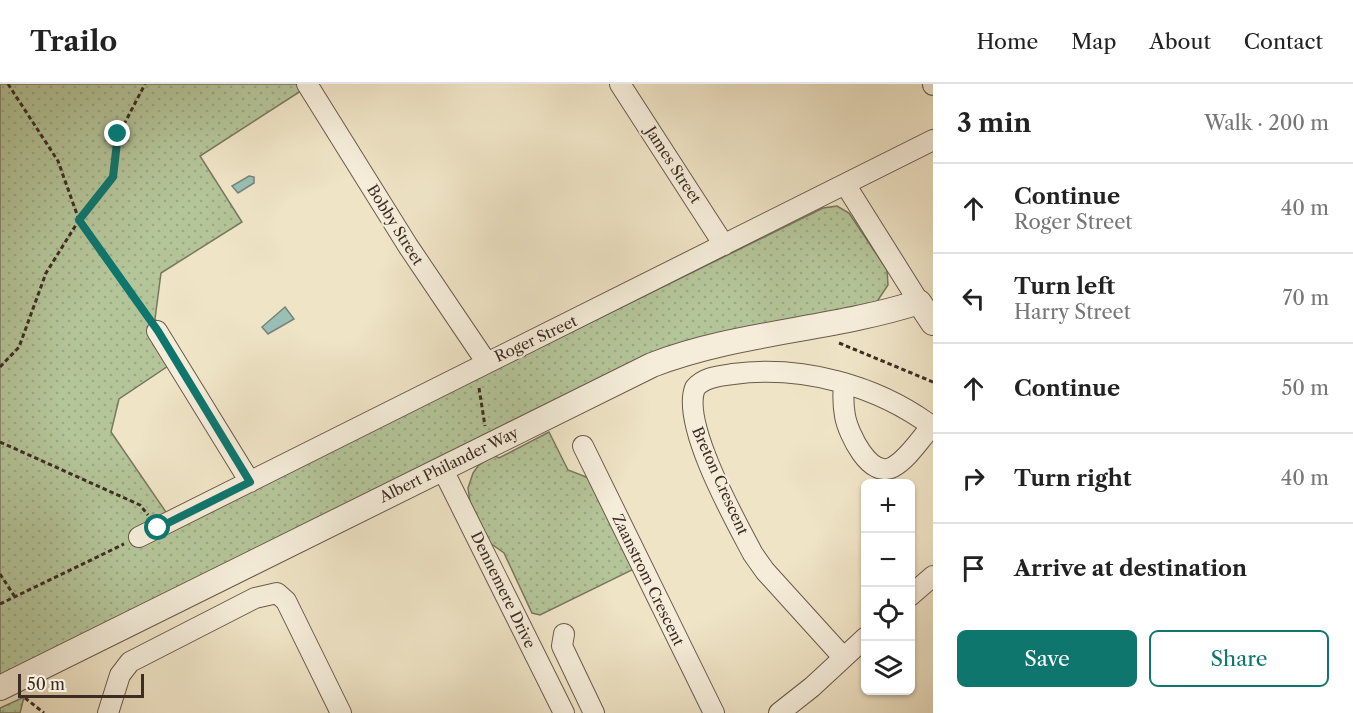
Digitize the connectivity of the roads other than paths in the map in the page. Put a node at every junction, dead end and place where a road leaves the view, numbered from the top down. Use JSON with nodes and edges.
{"nodes":[{"id":1,"x":307,"y":84,"type":"edge"},
{"id":2,"x":620,"y":84,"type":"edge"},
{"id":3,"x":933,"y":140,"type":"edge"},
{"id":4,"x":844,"y":184,"type":"junction"},
{"id":5,"x":724,"y":245,"type":"junction"},
{"id":6,"x":919,"y":302,"type":"junction"},
{"id":7,"x":933,"y":323,"type":"edge"},
{"id":8,"x":158,"y":331,"type":"road end"},
{"id":9,"x":480,"y":366,"type":"junction"},
{"id":10,"x":844,"y":383,"type":"junction"},
{"id":11,"x":932,"y":427,"type":"edge"},
{"id":12,"x":583,"y":446,"type":"dead end"},
{"id":13,"x":442,"y":468,"type":"junction"},
{"id":14,"x":250,"y":482,"type":"junction"},
{"id":15,"x":139,"y":537,"type":"road end"},
{"id":16,"x":933,"y":576,"type":"edge"},
{"id":17,"x":915,"y":592,"type":"edge"},
{"id":18,"x":564,"y":634,"type":"dead end"},
{"id":19,"x":861,"y":641,"type":"edge"},
{"id":20,"x":843,"y":657,"type":"junction"},
{"id":21,"x":10,"y":690,"type":"edge"},
{"id":22,"x":108,"y":713,"type":"edge"},
{"id":23,"x":341,"y":713,"type":"edge"},
{"id":24,"x":564,"y":713,"type":"edge"},
{"id":25,"x":594,"y":713,"type":"edge"},
{"id":26,"x":714,"y":713,"type":"edge"},
{"id":27,"x":779,"y":713,"type":"edge"}],
"edges":[{"from":1,"to":9,"type":"street","name":"Bobby Street"},
{"from":2,"to":5,"type":"street","name":"James Street"},
{"from":3,"to":4,"type":"street","name":"Roger Street"},
{"from":4,"to":5,"type":"street","name":"Roger Street"},
{"from":4,"to":6,"type":"street"},
{"from":5,"to":9,"type":"street","name":"Roger Street"},
{"from":6,"to":7,"type":"street"},
{"from":6,"to":13,"type":"street","name":"Albert Philander Way"},
{"from":8,"to":14,"type":"street"},
{"from":9,"to":14,"type":"street","name":"Roger Street"},
{"from":10,"to":11,"type":"street","name":"Breton Crescent"},
{"from":10,"to":11,"type":"street","name":"Breton Crescent"},
{"from":10,"to":20,"type":"street","name":"Breton Crescent"},
{"from":12,"to":26,"type":"street","name":"Zaanstrom Crescent"},
{"from":13,"to":21,"type":"street","name":"Albert Philander Way"},
{"from":13,"to":24,"type":"street","name":"Dennemere Drive"},
{"from":14,"to":15,"type":"street","name":"Roger Street"},
{"from":16,"to":17,"type":"street"},
{"from":18,"to":25,"type":"street"},
{"from":19,"to":20,"type":"street"},
{"from":20,"to":27,"type":"street"},
{"from":22,"to":23,"type":"street"}]}
